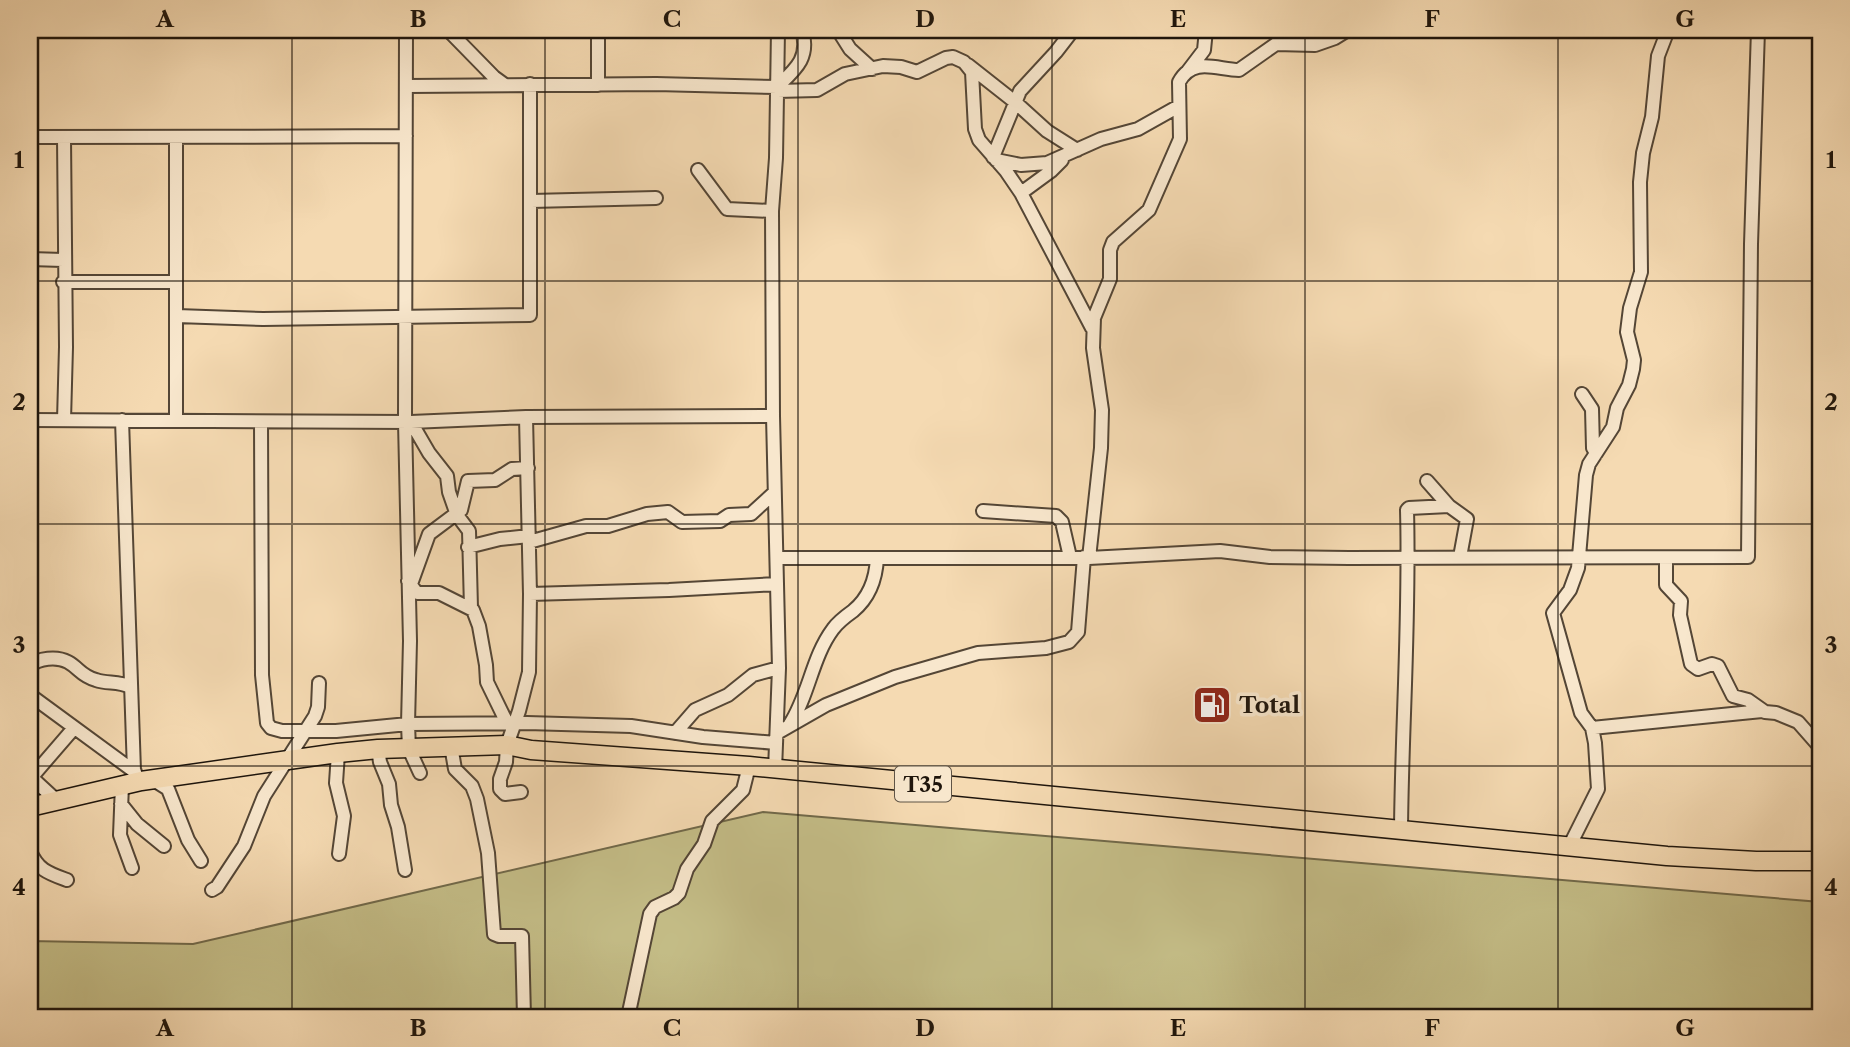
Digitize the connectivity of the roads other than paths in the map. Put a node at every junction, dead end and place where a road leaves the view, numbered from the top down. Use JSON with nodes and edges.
{"nodes":[{"id":1,"x":405,"y":30,"type":"edge"},
{"id":2,"x":448,"y":30,"type":"edge"},
{"id":3,"x":598,"y":30,"type":"edge"},
{"id":4,"x":778,"y":30,"type":"edge"},
{"id":5,"x":802,"y":30,"type":"edge"},
{"id":6,"x":838,"y":30,"type":"edge"},
{"id":7,"x":1073,"y":30,"type":"edge"},
{"id":8,"x":1206,"y":30,"type":"edge"},
{"id":9,"x":1348,"y":30,"type":"edge"},
{"id":10,"x":1668,"y":30,"type":"edge"},
{"id":11,"x":1758,"y":30,"type":"edge"},
{"id":12,"x":968,"y":65,"type":"junction"},
{"id":13,"x":872,"y":69,"type":"junction"},
{"id":14,"x":1188,"y":71,"type":"junction"},
{"id":15,"x":505,"y":85,"type":"junction"},
{"id":16,"x":530,"y":85,"type":"junction"},
{"id":17,"x":598,"y":85,"type":"junction"},
{"id":18,"x":407,"y":86,"type":"junction"},
{"id":19,"x":777,"y":89,"type":"junction"},
{"id":20,"x":1014,"y":101,"type":"junction"},
{"id":21,"x":1179,"y":106,"type":"junction"},
{"id":22,"x":406,"y":136,"type":"junction"},
{"id":23,"x":30,"y":137,"type":"edge"},
{"id":24,"x":64,"y":138,"type":"junction"},
{"id":25,"x":176,"y":139,"type":"junction"},
{"id":26,"x":1077,"y":150,"type":"junction"},
{"id":27,"x":1064,"y":157,"type":"junction"},
{"id":28,"x":994,"y":158,"type":"junction"},
{"id":29,"x":698,"y":170,"type":"dead end"},
{"id":30,"x":1021,"y":192,"type":"junction"},
{"id":31,"x":656,"y":198,"type":"dead end"},
{"id":32,"x":531,"y":201,"type":"junction"},
{"id":33,"x":772,"y":211,"type":"junction"},
{"id":34,"x":30,"y":259,"type":"edge"},
{"id":35,"x":63,"y":260,"type":"junction"},
{"id":36,"x":63,"y":282,"type":"junction"},
{"id":37,"x":176,"y":282,"type":"junction"},
{"id":38,"x":177,"y":316,"type":"junction"},
{"id":39,"x":406,"y":317,"type":"junction"},
{"id":40,"x":1092,"y":328,"type":"junction"},
{"id":41,"x":1582,"y":394,"type":"dead end"},
{"id":42,"x":773,"y":416,"type":"junction"},
{"id":43,"x":526,"y":417,"type":"junction"},
{"id":44,"x":30,"y":420,"type":"edge"},
{"id":45,"x":64,"y":420,"type":"junction"},
{"id":46,"x":122,"y":421,"type":"junction"},
{"id":47,"x":176,"y":421,"type":"junction"},
{"id":48,"x":261,"y":422,"type":"junction"},
{"id":49,"x":408,"y":422,"type":"junction"},
{"id":50,"x":1596,"y":453,"type":"junction"},
{"id":51,"x":528,"y":468,"type":"junction"},
{"id":52,"x":1427,"y":481,"type":"dead end"},
{"id":53,"x":774,"y":493,"type":"junction"},
{"id":54,"x":1448,"y":506,"type":"junction"},
{"id":55,"x":983,"y":511,"type":"dead end"},
{"id":56,"x":457,"y":515,"type":"junction"},
{"id":57,"x":529,"y":539,"type":"junction"},
{"id":58,"x":468,"y":547,"type":"junction"},
{"id":59,"x":1070,"y":557,"type":"junction"},
{"id":60,"x":1086,"y":557,"type":"junction"},
{"id":61,"x":1408,"y":557,"type":"junction"},
{"id":62,"x":1460,"y":557,"type":"junction"},
{"id":63,"x":777,"y":558,"type":"junction"},
{"id":64,"x":877,"y":558,"type":"junction"},
{"id":65,"x":1579,"y":558,"type":"junction"},
{"id":66,"x":1666,"y":559,"type":"junction"},
{"id":67,"x":409,"y":582,"type":"junction"},
{"id":68,"x":776,"y":584,"type":"junction"},
{"id":69,"x":530,"y":594,"type":"junction"},
{"id":70,"x":471,"y":608,"type":"junction"},
{"id":71,"x":30,"y":666,"type":"edge"},
{"id":72,"x":779,"y":668,"type":"junction"},
{"id":73,"x":319,"y":683,"type":"dead end"},
{"id":74,"x":130,"y":687,"type":"junction"},
{"id":75,"x":30,"y":695,"type":"edge"},
{"id":76,"x":1762,"y":711,"type":"junction"},
{"id":77,"x":408,"y":723,"type":"junction"},
{"id":78,"x":510,"y":723,"type":"junction"},
{"id":79,"x":74,"y":728,"type":"junction"},
{"id":80,"x":1592,"y":728,"type":"junction"},
{"id":81,"x":303,"y":732,"type":"junction"},
{"id":82,"x":675,"y":733,"type":"junction"},
{"id":83,"x":780,"y":734,"type":"junction"},
{"id":84,"x":507,"y":745,"type":"junction"},
{"id":85,"x":451,"y":746,"type":"junction"},
{"id":86,"x":1820,"y":747,"type":"edge"},
{"id":87,"x":378,"y":749,"type":"junction"},
{"id":88,"x":409,"y":749,"type":"junction"},
{"id":89,"x":338,"y":753,"type":"junction"},
{"id":90,"x":286,"y":760,"type":"junction"},
{"id":91,"x":749,"y":765,"type":"junction"},
{"id":92,"x":775,"y":770,"type":"junction"},
{"id":93,"x":420,"y":773,"type":"dead end"},
{"id":94,"x":142,"y":777,"type":"junction"},
{"id":95,"x":30,"y":778,"type":"edge"},
{"id":96,"x":122,"y":785,"type":"junction"},
{"id":97,"x":521,"y":792,"type":"dead end"},
{"id":98,"x":57,"y":801,"type":"junction"},
{"id":99,"x":121,"y":804,"type":"junction"},
{"id":100,"x":30,"y":807,"type":"edge"},
{"id":101,"x":1401,"y":829,"type":"junction"},
{"id":102,"x":1570,"y":845,"type":"junction"},
{"id":103,"x":164,"y":846,"type":"dead end"},
{"id":104,"x":30,"y":851,"type":"edge"},
{"id":105,"x":339,"y":854,"type":"dead end"},
{"id":106,"x":201,"y":861,"type":"dead end"},
{"id":107,"x":1820,"y":861,"type":"edge"},
{"id":108,"x":132,"y":868,"type":"dead end"},
{"id":109,"x":405,"y":870,"type":"dead end"},
{"id":110,"x":67,"y":880,"type":"dead end"},
{"id":111,"x":212,"y":890,"type":"dead end"},
{"id":112,"x":524,"y":1017,"type":"edge"},
{"id":113,"x":628,"y":1017,"type":"edge"}],
"edges":[{"from":1,"to":18,"type":"street"},
{"from":2,"to":15,"type":"street"},
{"from":3,"to":17,"type":"street"},
{"from":4,"to":19,"type":"street"},
{"from":5,"to":19,"type":"street"},
{"from":6,"to":13,"type":"street"},
{"from":7,"to":20,"type":"street"},
{"from":8,"to":14,"type":"street"},
{"from":9,"to":14,"type":"street"},
{"from":10,"to":50,"type":"street"},
{"from":11,"to":66,"type":"street"},
{"from":12,"to":13,"type":"street"},
{"from":12,"to":20,"type":"street"},
{"from":12,"to":28,"type":"street"},
{"from":13,"to":19,"type":"street"},
{"from":14,"to":21,"type":"street"},
{"from":15,"to":16,"type":"street"},
{"from":15,"to":18,"type":"street"},
{"from":16,"to":17,"type":"street"},
{"from":16,"to":32,"type":"street"},
{"from":17,"to":19,"type":"street"},
{"from":18,"to":22,"type":"street"},
{"from":19,"to":33,"type":"street"},
{"from":20,"to":26,"type":"street"},
{"from":20,"to":28,"type":"street"},
{"from":21,"to":26,"type":"street"},
{"from":21,"to":40,"type":"street"},
{"from":22,"to":25,"type":"street"},
{"from":22,"to":39,"type":"street"},
{"from":23,"to":24,"type":"street"},
{"from":24,"to":25,"type":"street"},
{"from":24,"to":35,"type":"street"},
{"from":25,"to":37,"type":"street"},
{"from":26,"to":27,"type":"street"},
{"from":27,"to":28,"type":"street"},
{"from":27,"to":30,"type":"street"},
{"from":28,"to":30,"type":"street"},
{"from":29,"to":33,"type":"street"},
{"from":30,"to":40,"type":"street"},
{"from":31,"to":32,"type":"street"},
{"from":32,"to":39,"type":"street"},
{"from":33,"to":42,"type":"street"},
{"from":34,"to":35,"type":"street"},
{"from":35,"to":36,"type":"street"},
{"from":36,"to":37,"type":"street"},
{"from":36,"to":45,"type":"street"},
{"from":37,"to":38,"type":"street"},
{"from":38,"to":39,"type":"street"},
{"from":38,"to":47,"type":"street"},
{"from":39,"to":49,"type":"street"},
{"from":40,"to":60,"type":"street"},
{"from":41,"to":50,"type":"street"},
{"from":42,"to":43,"type":"street"},
{"from":42,"to":53,"type":"street"},
{"from":43,"to":49,"type":"street"},
{"from":43,"to":51,"type":"street"},
{"from":44,"to":45,"type":"street"},
{"from":45,"to":46,"type":"street"},
{"from":46,"to":47,"type":"street"},
{"from":46,"to":74,"type":"street"},
{"from":47,"to":48,"type":"street"},
{"from":48,"to":49,"type":"street"},
{"from":48,"to":81,"type":"street"},
{"from":49,"to":56,"type":"street"},
{"from":49,"to":67,"type":"street"},
{"from":50,"to":65,"type":"street"},
{"from":51,"to":56,"type":"street"},
{"from":51,"to":57,"type":"street"},
{"from":52,"to":54,"type":"street"},
{"from":53,"to":57,"type":"street"},
{"from":53,"to":63,"type":"street"},
{"from":54,"to":61,"type":"street"},
{"from":54,"to":62,"type":"street"},
{"from":55,"to":59,"type":"street"},
{"from":56,"to":58,"type":"street"},
{"from":56,"to":67,"type":"street"},
{"from":57,"to":58,"type":"street"},
{"from":57,"to":69,"type":"street"},
{"from":58,"to":70,"type":"street"},
{"from":59,"to":60,"type":"street"},
{"from":59,"to":64,"type":"street"},
{"from":60,"to":61,"type":"street"},
{"from":60,"to":83,"type":"street"},
{"from":61,"to":62,"type":"street"},
{"from":61,"to":101,"type":"street"},
{"from":62,"to":65,"type":"street"},
{"from":63,"to":64,"type":"street"},
{"from":63,"to":68,"type":"street"},
{"from":64,"to":83,"type":"street"},
{"from":65,"to":66,"type":"street"},
{"from":65,"to":80,"type":"street"},
{"from":66,"to":76,"type":"street"},
{"from":67,"to":70,"type":"street"},
{"from":67,"to":77,"type":"street"},
{"from":68,"to":69,"type":"street"},
{"from":68,"to":72,"type":"street"},
{"from":69,"to":78,"type":"street"},
{"from":70,"to":78,"type":"street"},
{"from":71,"to":74,"type":"street"},
{"from":72,"to":82,"type":"street"},
{"from":72,"to":83,"type":"street"},
{"from":73,"to":81,"type":"street"},
{"from":74,"to":94,"type":"street"},
{"from":75,"to":79,"type":"street"},
{"from":76,"to":80,"type":"street"},
{"from":76,"to":86,"type":"street"},
{"from":77,"to":78,"type":"street"},
{"from":77,"to":81,"type":"street"},
{"from":77,"to":88,"type":"street"},
{"from":78,"to":82,"type":"street"},
{"from":78,"to":84,"type":"street"},
{"from":79,"to":94,"type":"street"},
{"from":79,"to":95,"type":"street"},
{"from":80,"to":102,"type":"street"},
{"from":81,"to":90,"type":"street"},
{"from":82,"to":83,"type":"street"},
{"from":83,"to":92,"type":"street"},
{"from":84,"to":85,"type":"highway","number":"T35"},
{"from":84,"to":91,"type":"highway","number":"T35"},
{"from":84,"to":97,"type":"street"},
{"from":85,"to":88,"type":"highway","number":"T35"},
{"from":85,"to":112,"type":"street"},
{"from":87,"to":88,"type":"highway","number":"T35"},
{"from":87,"to":89,"type":"highway","number":"T35"},
{"from":87,"to":109,"type":"street"},
{"from":88,"to":93,"type":"street"},
{"from":89,"to":90,"type":"highway","number":"T35"},
{"from":89,"to":105,"type":"street"},
{"from":90,"to":94,"type":"highway","number":"T35"},
{"from":90,"to":111,"type":"street"},
{"from":91,"to":92,"type":"highway","number":"T35"},
{"from":91,"to":113,"type":"street"},
{"from":92,"to":101,"type":"highway","number":"T35"},
{"from":94,"to":96,"type":"highway","number":"T35"},
{"from":94,"to":106,"type":"street"},
{"from":95,"to":98,"type":"street"},
{"from":96,"to":98,"type":"highway","number":"T35"},
{"from":96,"to":99,"type":"street"},
{"from":98,"to":100,"type":"highway","number":"T35"},
{"from":99,"to":103,"type":"street"},
{"from":99,"to":108,"type":"street"},
{"from":101,"to":102,"type":"highway","number":"T35"},
{"from":102,"to":107,"type":"highway","number":"T35"},
{"from":104,"to":110,"type":"street"}]}
